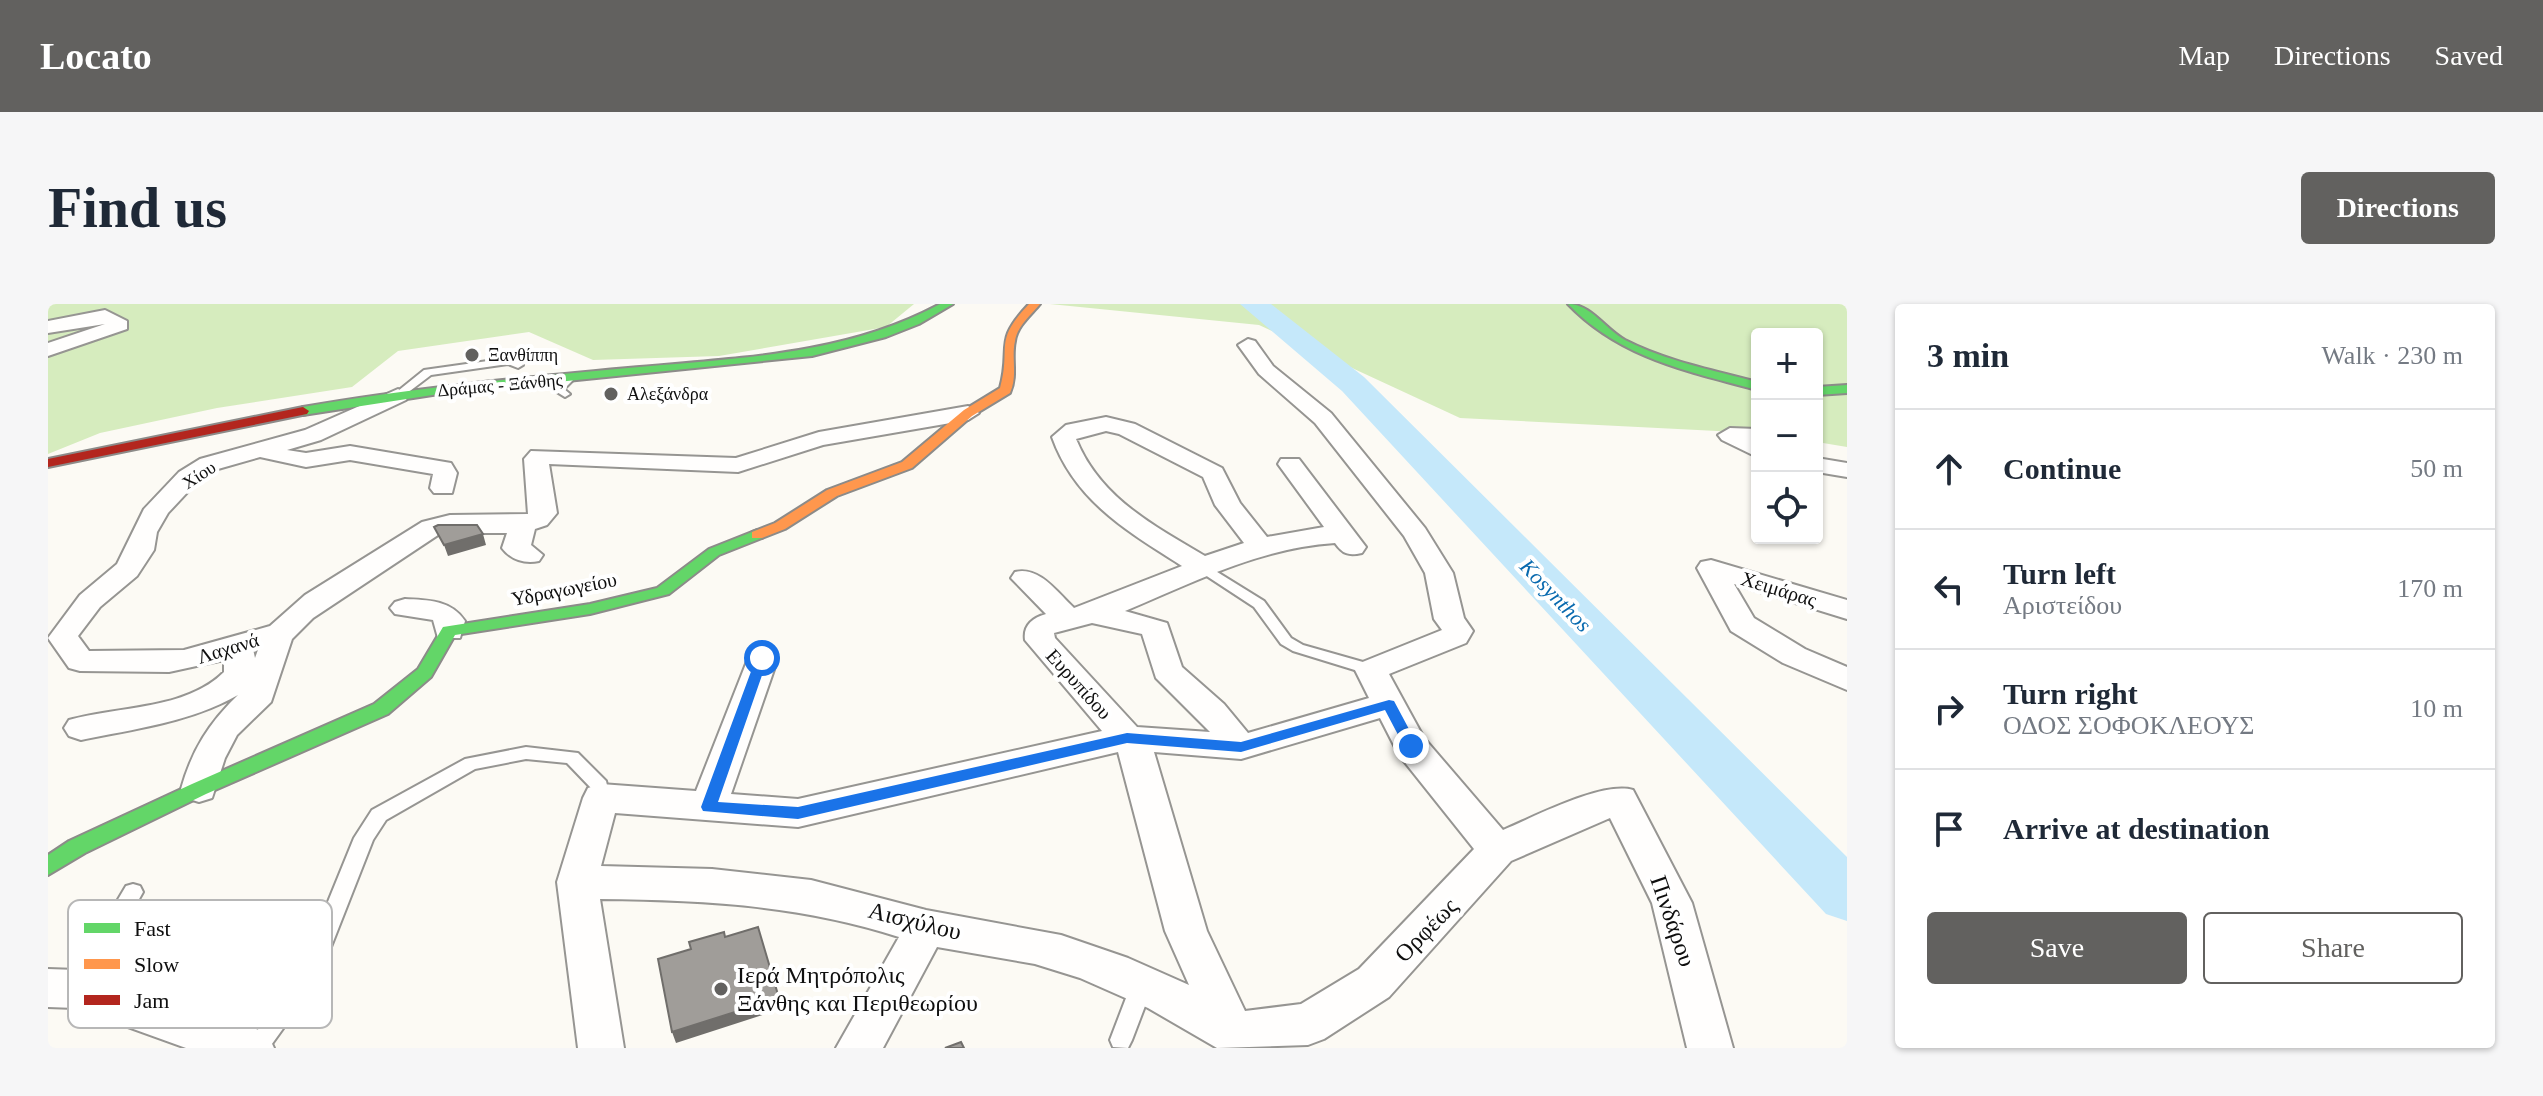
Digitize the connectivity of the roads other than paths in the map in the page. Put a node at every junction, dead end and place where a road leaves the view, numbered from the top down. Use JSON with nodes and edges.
{"nodes":[{"id":1,"x":948,"y":304,"type":"edge"},
{"id":2,"x":1035,"y":304,"type":"edge"},
{"id":3,"x":1573,"y":304,"type":"edge"},
{"id":4,"x":48,"y":327,"type":"edge"},
{"id":5,"x":1248,"y":345,"type":"dead end"},
{"id":6,"x":48,"y":350,"type":"edge"},
{"id":7,"x":518,"y":365,"type":"dead end"},
{"id":8,"x":1751,"y":384,"type":"edge"},
{"id":9,"x":1847,"y":389,"type":"edge"},
{"id":10,"x":1823,"y":391,"type":"edge"},
{"id":11,"x":398,"y":395,"type":"junction"},
{"id":12,"x":968,"y":413,"type":"junction"},
{"id":13,"x":1751,"y":435,"type":"edge"},
{"id":14,"x":1751,"y":447,"type":"edge"},
{"id":15,"x":1823,"y":447,"type":"edge"},
{"id":16,"x":259,"y":450,"type":"junction"},
{"id":17,"x":1847,"y":450,"type":"edge"},
{"id":18,"x":48,"y":463,"type":"edge"},
{"id":19,"x":1290,"y":464,"type":"dead end"},
{"id":20,"x":1847,"y":470,"type":"edge"},
{"id":21,"x":1829,"y":481,"type":"edge"},
{"id":22,"x":443,"y":488,"type":"dead end"},
{"id":23,"x":523,"y":525,"type":"junction"},
{"id":24,"x":1260,"y":546,"type":"junction"},
{"id":25,"x":529,"y":555,"type":"dead end"},
{"id":26,"x":1201,"y":566,"type":"junction"},
{"id":27,"x":1025,"y":578,"type":"dead end"},
{"id":28,"x":405,"y":608,"type":"dead end"},
{"id":29,"x":1847,"y":610,"type":"edge"},
{"id":30,"x":1080,"y":616,"type":"junction"},
{"id":31,"x":449,"y":631,"type":"junction"},
{"id":32,"x":62,"y":636,"type":"joint"},
{"id":33,"x":278,"y":636,"type":"junction"},
{"id":34,"x":237,"y":646,"type":"junction"},
{"id":35,"x":762,"y":658,"type":"dead end"},
{"id":36,"x":1371,"y":670,"type":"junction"},
{"id":37,"x":1847,"y":679,"type":"edge"},
{"id":38,"x":1389,"y":704,"type":"junction"},
{"id":39,"x":81,"y":728,"type":"dead end"},
{"id":40,"x":1127,"y":738,"type":"junction"},
{"id":41,"x":1241,"y":747,"type":"junction"},
{"id":42,"x":199,"y":789,"type":"junction"},
{"id":43,"x":601,"y":798,"type":"junction"},
{"id":44,"x":1620,"y":800,"type":"joint"},
{"id":45,"x":708,"y":807,"type":"junction"},
{"id":46,"x":1497,"y":850,"type":"junction"},
{"id":47,"x":48,"y":866,"type":"edge"},
{"id":48,"x":577,"y":882,"type":"junction"},
{"id":49,"x":133,"y":892,"type":"dead end"},
{"id":50,"x":127,"y":900,"type":"edge"},
{"id":51,"x":332,"y":918,"type":"edge"},
{"id":52,"x":926,"y":927,"type":"junction"},
{"id":53,"x":1143,"y":984,"type":"junction"},
{"id":54,"x":190,"y":1028,"type":"edge"},
{"id":55,"x":269,"y":1028,"type":"edge"},
{"id":56,"x":1121,"y":1040,"type":"dead end"},
{"id":57,"x":1238,"y":1041,"type":"edge"},
{"id":58,"x":254,"y":1048,"type":"edge"},
{"id":59,"x":601,"y":1048,"type":"edge"},
{"id":60,"x":859,"y":1048,"type":"edge"},
{"id":61,"x":1710,"y":1048,"type":"edge"}],
"edges":[{"from":1,"to":11,"type":"street","name":"Δράμας - Ξάνθης"},
{"from":2,"to":12,"type":"street","name":"Υδραγωγείου"},
{"from":3,"to":8,"type":"street"},
{"from":4,"to":6,"type":"street"},
{"from":5,"to":36,"type":"street"},
{"from":7,"to":11,"type":"lane"},
{"from":9,"to":10,"type":"street"},
{"from":11,"to":16,"type":"street","name":"Χίου"},
{"from":11,"to":18,"type":"street","name":"Δράμας - Ξάνθης"},
{"from":12,"to":23,"type":"street"},
{"from":12,"to":31,"type":"street","name":"Υδραγωγείου"},
{"from":13,"to":14,"type":"street"},
{"from":15,"to":17,"type":"street"},
{"from":16,"to":22,"type":"street"},
{"from":16,"to":32,"type":"street","name":"Χίου"},
{"from":19,"to":24,"type":"street","name":"Ευρυπίδου"},
{"from":20,"to":21,"type":"street"},
{"from":23,"to":25,"type":"street"},
{"from":23,"to":33,"type":"street"},
{"from":24,"to":26,"type":"street","name":"Ευρυπίδου"},
{"from":24,"to":26,"type":"street"},
{"from":26,"to":30,"type":"street","name":"Ευρυπίδου"},
{"from":26,"to":36,"type":"lane"},
{"from":27,"to":30,"type":"street"},
{"from":28,"to":31,"type":"street"},
{"from":29,"to":37,"type":"street","name":"Χειμάρας"},
{"from":30,"to":40,"type":"street","name":"Ευρυπίδου"},
{"from":30,"to":41,"type":"street"},
{"from":31,"to":42,"type":"street"},
{"from":32,"to":34,"type":"street","name":"Λαχανά"},
{"from":33,"to":34,"type":"street","name":"Λαχανά"},
{"from":33,"to":42,"type":"street","name":"Λαχανά"},
{"from":34,"to":39,"type":"street"},
{"from":35,"to":45,"type":"street"},
{"from":36,"to":38,"type":"street"},
{"from":38,"to":41,"type":"street"},
{"from":38,"to":46,"type":"street"},
{"from":40,"to":41,"type":"street"},
{"from":40,"to":45,"type":"street"},
{"from":40,"to":57,"type":"street","name":"Ευρυπίδου"},
{"from":42,"to":47,"type":"street"},
{"from":43,"to":45,"type":"street"},
{"from":43,"to":48,"type":"street"},
{"from":43,"to":51,"type":"lane"},
{"from":44,"to":46,"type":"street","name":"Ορφέως"},
{"from":44,"to":61,"type":"street","name":"Πινδάρου"},
{"from":46,"to":57,"type":"street","name":"Ορφέως"},
{"from":48,"to":52,"type":"street","name":"Αισχύλου"},
{"from":48,"to":59,"type":"street"},
{"from":49,"to":50,"type":"lane"},
{"from":52,"to":53,"type":"street","name":"Αισχύλου"},
{"from":52,"to":60,"type":"street"},
{"from":53,"to":56,"type":"lane"},
{"from":53,"to":57,"type":"street","name":"Αισχύλου"},
{"from":54,"to":58,"type":"street"},
{"from":55,"to":58,"type":"lane"}]}
